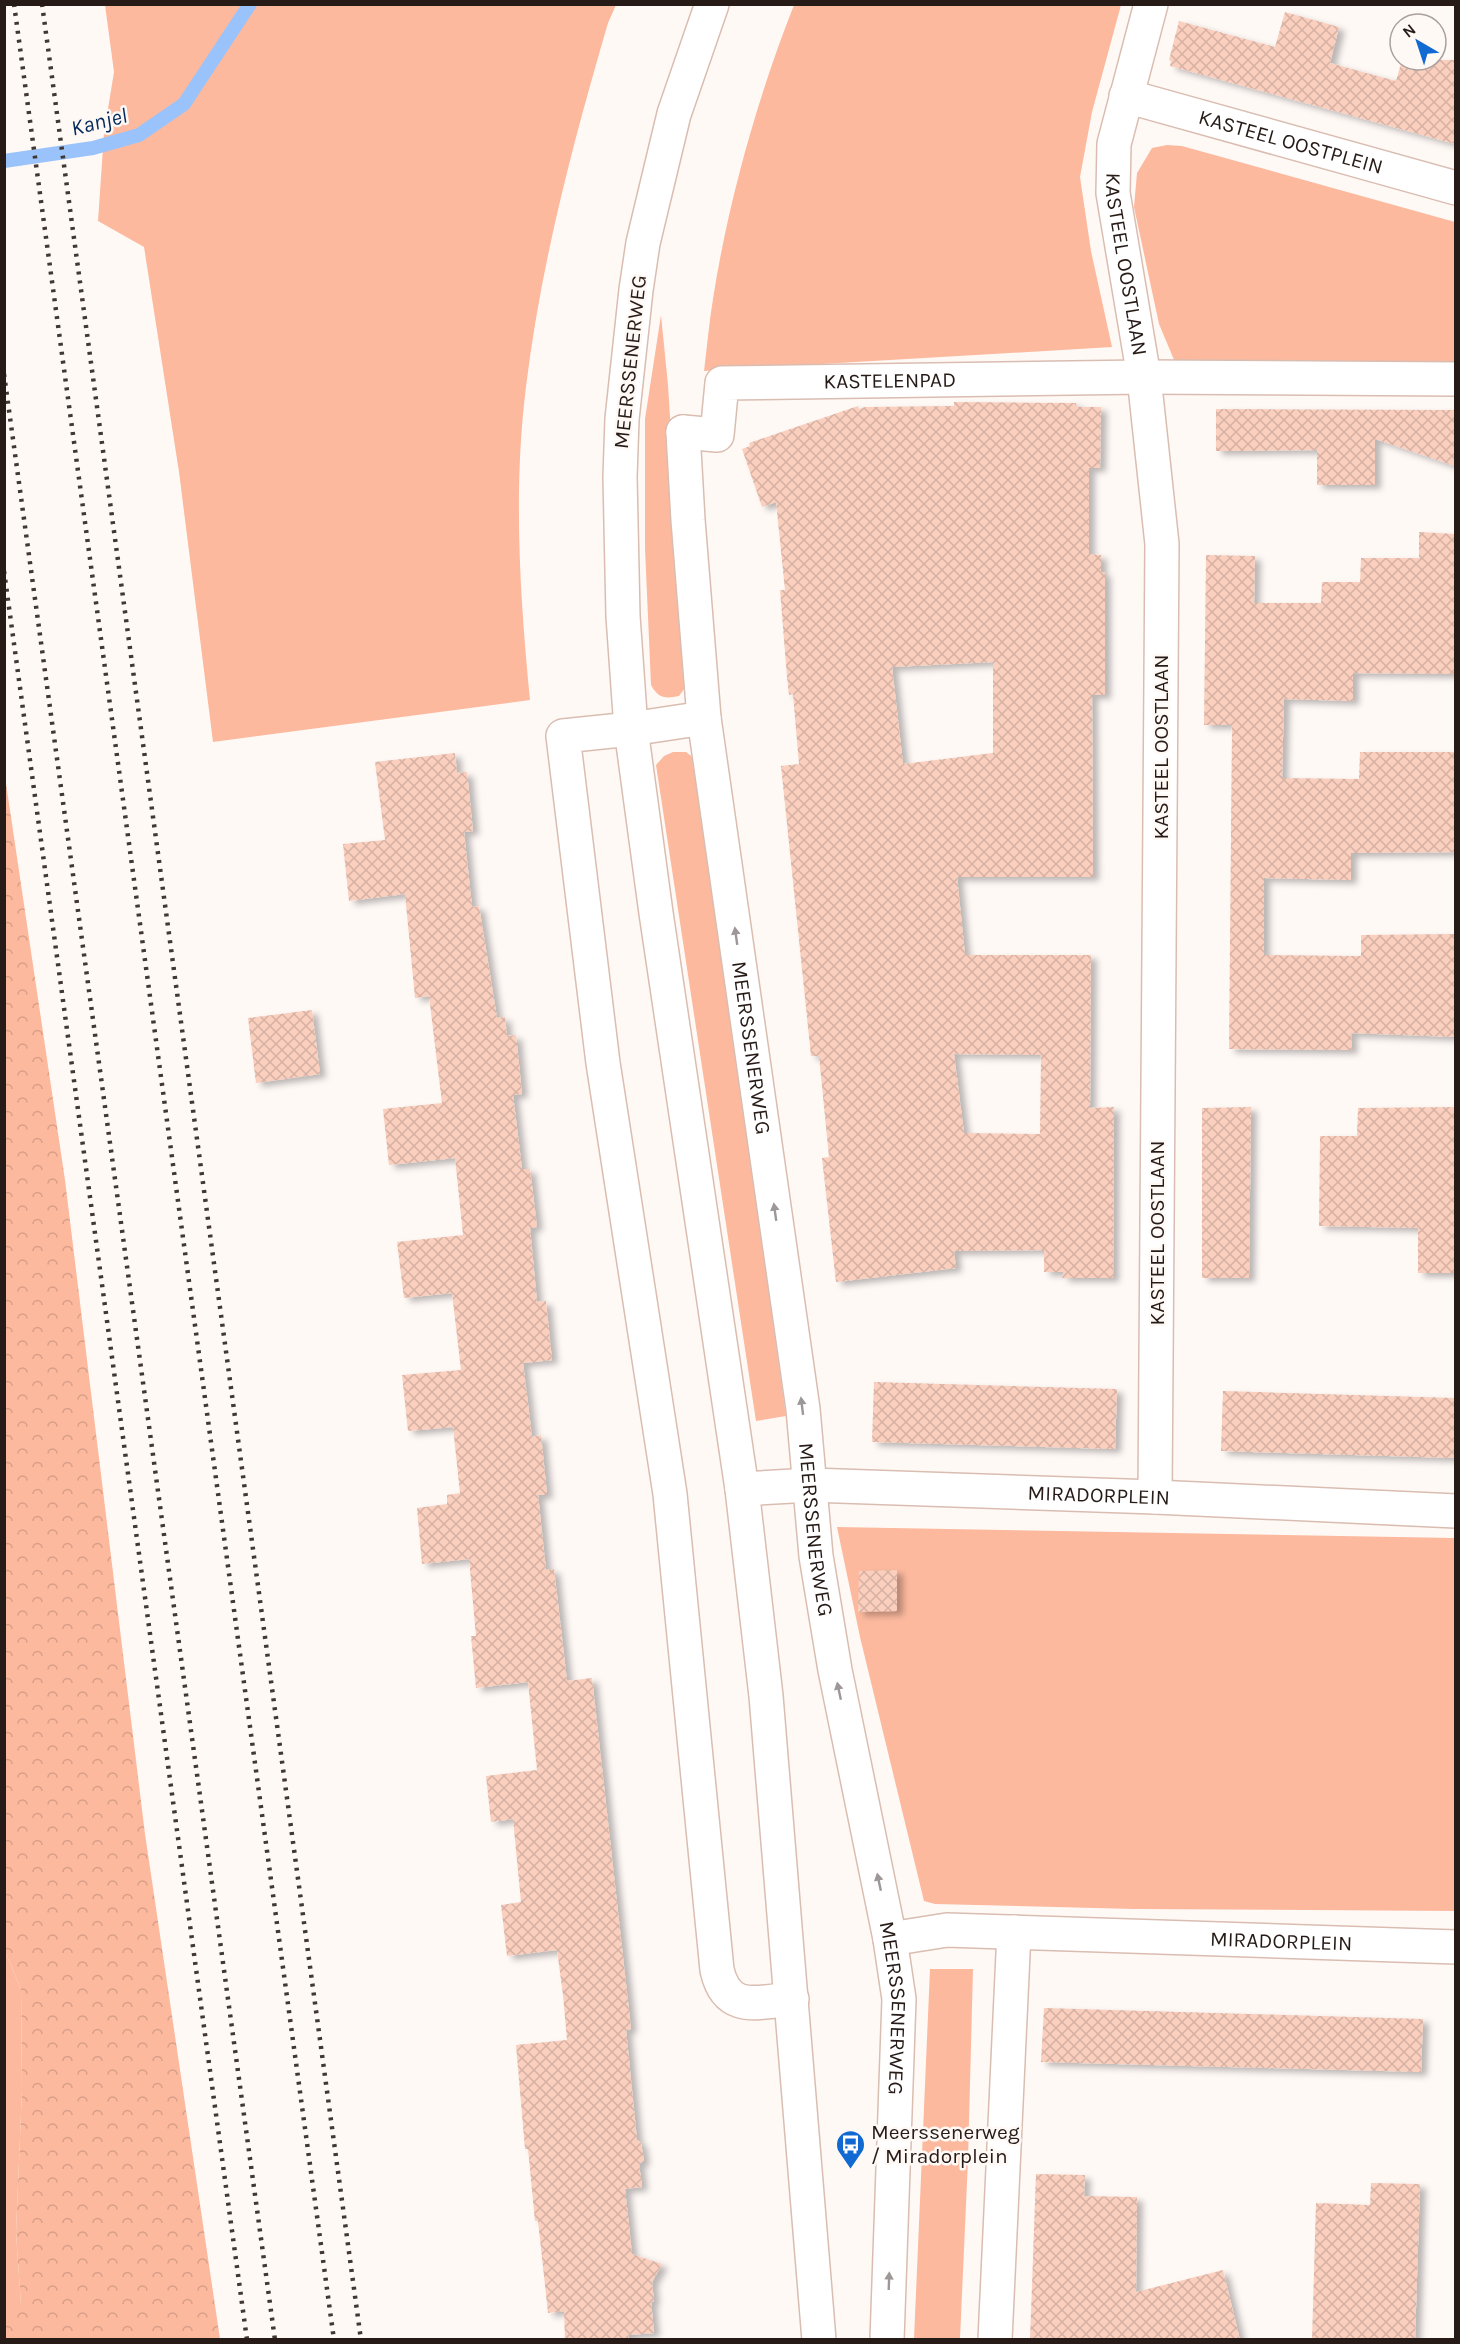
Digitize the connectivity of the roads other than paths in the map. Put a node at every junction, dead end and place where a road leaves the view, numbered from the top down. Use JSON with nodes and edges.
{"nodes":[{"id":1,"x":712,"y":4,"type":"edge"},
{"id":2,"x":1151,"y":4,"type":"edge"},
{"id":3,"x":1126,"y":96,"type":"junction"},
{"id":4,"x":1455,"y":188,"type":"edge"},
{"id":5,"x":1144,"y":377,"type":"junction"},
{"id":6,"x":1455,"y":378,"type":"edge"},
{"id":7,"x":683,"y":432,"type":"joint"},
{"id":8,"x":704,"y":718,"type":"junction"},
{"id":9,"x":630,"y":729,"type":"junction"},
{"id":10,"x":811,"y":1485,"type":"junction"},
{"id":11,"x":742,"y":1489,"type":"junction"},
{"id":12,"x":1155,"y":1497,"type":"junction"},
{"id":13,"x":1455,"y":1512,"type":"edge"},
{"id":14,"x":1014,"y":1932,"type":"junction"},
{"id":15,"x":890,"y":1939,"type":"junction"},
{"id":16,"x":1455,"y":1947,"type":"edge"},
{"id":17,"x":792,"y":1999,"type":"junction"},
{"id":18,"x":819,"y":2340,"type":"edge"},
{"id":19,"x":887,"y":2340,"type":"edge"},
{"id":20,"x":995,"y":2340,"type":"edge"}],
"edges":[{"from":1,"to":9,"type":"street","name":"MEERSSENERWEG"},
{"from":2,"to":3,"type":"street","name":"KASTEEL OOSTLAAN"},
{"from":3,"to":4,"type":"street","name":"KASTEEL OOSTPLEIN"},
{"from":3,"to":5,"type":"street","name":"KASTEEL OOSTLAAN"},
{"from":5,"to":6,"type":"street"},
{"from":5,"to":7,"type":"street","name":"KASTELENPAD"},
{"from":5,"to":12,"type":"street","name":"KASTEEL OOSTLAAN"},
{"from":7,"to":8,"type":"street","name":"MEERSSENERWEG"},
{"from":8,"to":9,"type":"street"},
{"from":10,"to":8,"type":"street","name":"MEERSSENERWEG","one_way":true},
{"from":9,"to":11,"type":"street","name":"MEERSSENERWEG"},
{"from":9,"to":17,"type":"street"},
{"from":10,"to":11,"type":"street","name":"MIRADORPLEIN"},
{"from":10,"to":12,"type":"street","name":"MIRADORPLEIN"},
{"from":15,"to":10,"type":"street","name":"MEERSSENERWEG","one_way":true},
{"from":11,"to":17,"type":"street","name":"MEERSSENERWEG"},
{"from":12,"to":13,"type":"street","name":"MIRADORPLEIN"},
{"from":14,"to":15,"type":"street","name":"MIRADORPLEIN"},
{"from":14,"to":16,"type":"street","name":"MIRADORPLEIN"},
{"from":14,"to":20,"type":"street"},
{"from":19,"to":15,"type":"street","name":"MEERSSENERWEG","one_way":true},
{"from":17,"to":18,"type":"street","name":"MEERSSENERWEG"}]}
